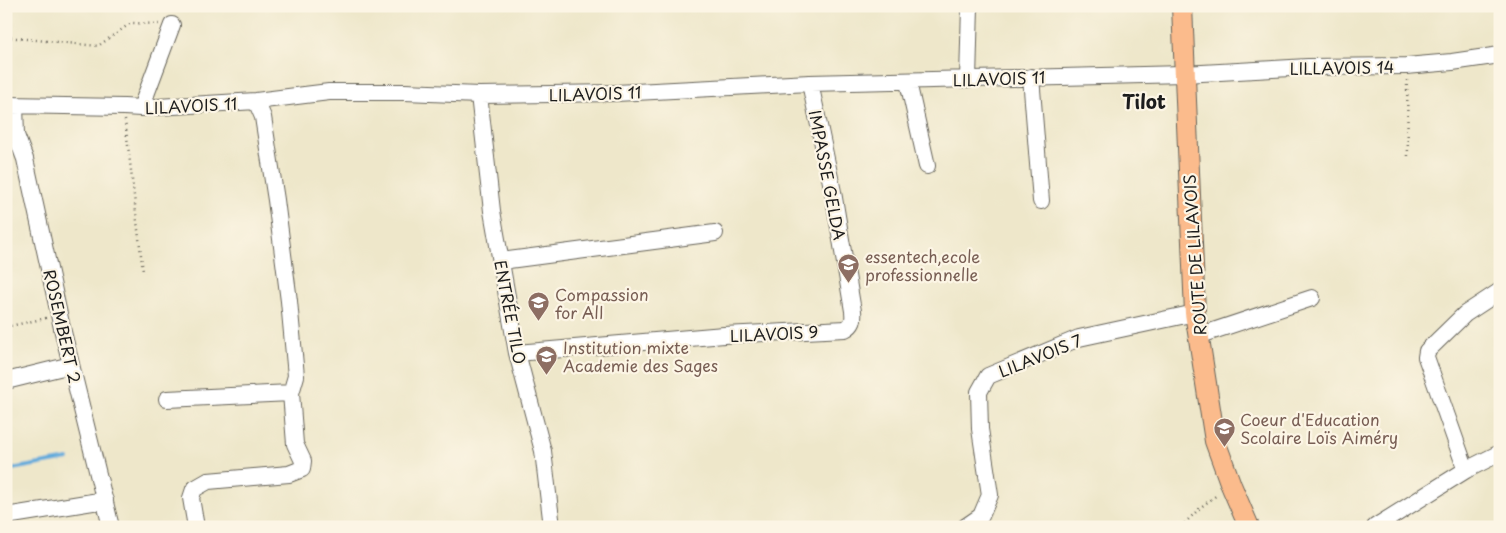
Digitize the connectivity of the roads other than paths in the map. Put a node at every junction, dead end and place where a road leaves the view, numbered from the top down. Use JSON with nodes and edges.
{"nodes":[{"id":1,"x":970,"y":6,"type":"edge"},
{"id":2,"x":1182,"y":6,"type":"edge"},
{"id":3,"x":172,"y":25,"type":"road end"},
{"id":4,"x":1500,"y":55,"type":"edge"},
{"id":5,"x":1184,"y":74,"type":"junction"},
{"id":6,"x":1031,"y":77,"type":"junction"},
{"id":7,"x":968,"y":79,"type":"junction"},
{"id":8,"x":908,"y":82,"type":"junction"},
{"id":9,"x":810,"y":83,"type":"junction"},
{"id":10,"x":479,"y":95,"type":"junction"},
{"id":11,"x":256,"y":101,"type":"junction"},
{"id":12,"x":11,"y":105,"type":"edge"},
{"id":13,"x":140,"y":108,"type":"junction"},
{"id":14,"x":11,"y":135,"type":"edge"},
{"id":15,"x":927,"y":166,"type":"dead end"},
{"id":16,"x":1040,"y":201,"type":"dead end"},
{"id":17,"x":715,"y":232,"type":"dead end"},
{"id":18,"x":501,"y":261,"type":"junction"},
{"id":19,"x":1500,"y":291,"type":"edge"},
{"id":20,"x":1312,"y":298,"type":"dead end"},
{"id":21,"x":1195,"y":313,"type":"junction"},
{"id":22,"x":851,"y":326,"type":"joint"},
{"id":23,"x":1198,"y":336,"type":"junction"},
{"id":24,"x":517,"y":353,"type":"junction"},
{"id":25,"x":71,"y":365,"type":"junction"},
{"id":26,"x":6,"y":381,"type":"edge"},
{"id":27,"x":291,"y":393,"type":"junction"},
{"id":28,"x":167,"y":399,"type":"dead end"},
{"id":29,"x":1500,"y":453,"type":"edge"},
{"id":30,"x":1466,"y":470,"type":"junction"},
{"id":31,"x":105,"y":500,"type":"junction"},
{"id":32,"x":6,"y":516,"type":"edge"},
{"id":33,"x":111,"y":527,"type":"edge"},
{"id":34,"x":196,"y":527,"type":"edge"},
{"id":35,"x":552,"y":527,"type":"edge"},
{"id":36,"x":965,"y":527,"type":"edge"},
{"id":37,"x":1249,"y":527,"type":"edge"},
{"id":38,"x":1375,"y":527,"type":"edge"}],
"edges":[{"from":1,"to":7,"type":"street"},
{"from":2,"to":5,"type":"main road","name":"ROUTE DE LILAVOIS"},
{"from":3,"to":13,"type":"street"},
{"from":4,"to":5,"type":"street","name":"LILLAVOIS 14"},
{"from":5,"to":6,"type":"street","name":"LILAVOIS 11"},
{"from":5,"to":21,"type":"main road","name":"ROUTE DE LILAVOIS"},
{"from":6,"to":7,"type":"street","name":"LILAVOIS 11"},
{"from":6,"to":16,"type":"street"},
{"from":7,"to":8,"type":"street","name":"LILAVOIS 11"},
{"from":8,"to":9,"type":"street","name":"LILAVOIS 11"},
{"from":8,"to":15,"type":"street"},
{"from":9,"to":10,"type":"street","name":"LILAVOIS 11"},
{"from":9,"to":22,"type":"street","name":"IMPASSE GELDA"},
{"from":10,"to":11,"type":"street","name":"LILAVOIS 11"},
{"from":10,"to":18,"type":"street","name":"ENTRÉE TILO"},
{"from":11,"to":13,"type":"street","name":"LILAVOIS 11"},
{"from":11,"to":27,"type":"street"},
{"from":12,"to":13,"type":"street","name":"LILAVOIS 11"},
{"from":12,"to":14,"type":"street"},
{"from":14,"to":25,"type":"street","name":"ROSEMBERT 2"},
{"from":17,"to":18,"type":"street"},
{"from":18,"to":24,"type":"street","name":"ENTRÉE TILO"},
{"from":19,"to":30,"type":"street"},
{"from":20,"to":23,"type":"street"},
{"from":21,"to":23,"type":"main road","name":"ROUTE DE LILAVOIS"},
{"from":21,"to":36,"type":"street","name":"LILAVOIS 7"},
{"from":22,"to":24,"type":"street","name":"LILAVOIS 9"},
{"from":23,"to":37,"type":"main road","name":"ROUTE DE LILAVOIS"},
{"from":24,"to":35,"type":"street","name":"ENTRÉE TILO"},
{"from":25,"to":26,"type":"street"},
{"from":25,"to":31,"type":"street","name":"ROSEMBERT 2"},
{"from":27,"to":28,"type":"street"},
{"from":27,"to":34,"type":"street"},
{"from":29,"to":30,"type":"street"},
{"from":30,"to":38,"type":"street"},
{"from":31,"to":32,"type":"street"},
{"from":31,"to":33,"type":"street","name":"ROSEMBERT 2"}]}
